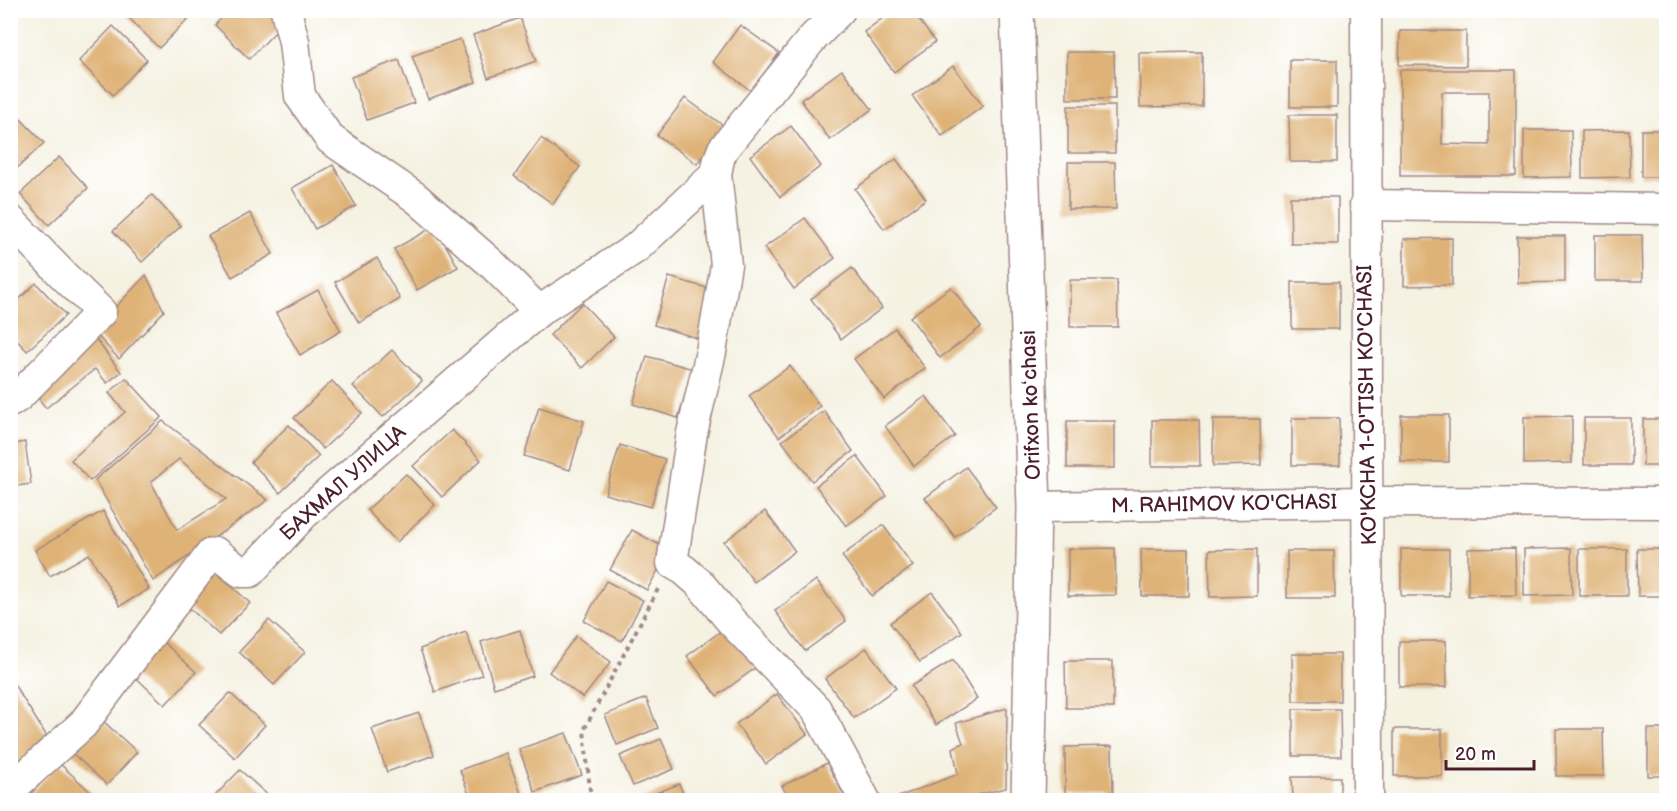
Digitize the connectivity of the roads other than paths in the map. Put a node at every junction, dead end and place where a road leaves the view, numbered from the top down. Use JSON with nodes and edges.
{"nodes":[{"id":1,"x":286,"y":10,"type":"edge"},
{"id":2,"x":840,"y":10,"type":"edge"},
{"id":3,"x":1017,"y":10,"type":"edge"},
{"id":4,"x":1366,"y":10,"type":"edge"},
{"id":5,"x":717,"y":174,"type":"junction"},
{"id":6,"x":1365,"y":205,"type":"junction"},
{"id":7,"x":1666,"y":209,"type":"edge"},
{"id":8,"x":10,"y":220,"type":"edge"},
{"id":9,"x":539,"y":311,"type":"junction"},
{"id":10,"x":10,"y":402,"type":"edge"},
{"id":11,"x":1368,"y":502,"type":"junction"},
{"id":12,"x":1666,"y":503,"type":"edge"},
{"id":13,"x":1034,"y":507,"type":"junction"},
{"id":14,"x":10,"y":790,"type":"edge"},
{"id":15,"x":865,"y":801,"type":"edge"},
{"id":16,"x":1028,"y":801,"type":"edge"},
{"id":17,"x":1368,"y":801,"type":"edge"}],
"edges":[{"from":1,"to":9,"type":"street"},
{"from":2,"to":5,"type":"street"},
{"from":3,"to":13,"type":"street","name":"Orifxon koʻchasi"},
{"from":4,"to":6,"type":"street","name":"KO'KCHA 1-O'TISH KO'CHASI"},
{"from":5,"to":9,"type":"street","name":"БАХМАЛ УЛИЦА"},
{"from":5,"to":15,"type":"street"},
{"from":6,"to":7,"type":"street"},
{"from":6,"to":11,"type":"street","name":"KO'KCHA 1-O'TISH KO'CHASI"},
{"from":8,"to":10,"type":"street"},
{"from":9,"to":14,"type":"street","name":"БАХМАЛ УЛИЦА"},
{"from":11,"to":12,"type":"street","name":"M. RAHIMOV KO'CHASI"},
{"from":11,"to":13,"type":"street","name":"M. RAHIMOV KO'CHASI"},
{"from":11,"to":17,"type":"street","name":"KO'KCHA 1-O'TISH KO'CHASI"},
{"from":13,"to":16,"type":"street","name":"Orifxon koʻchasi"}]}
